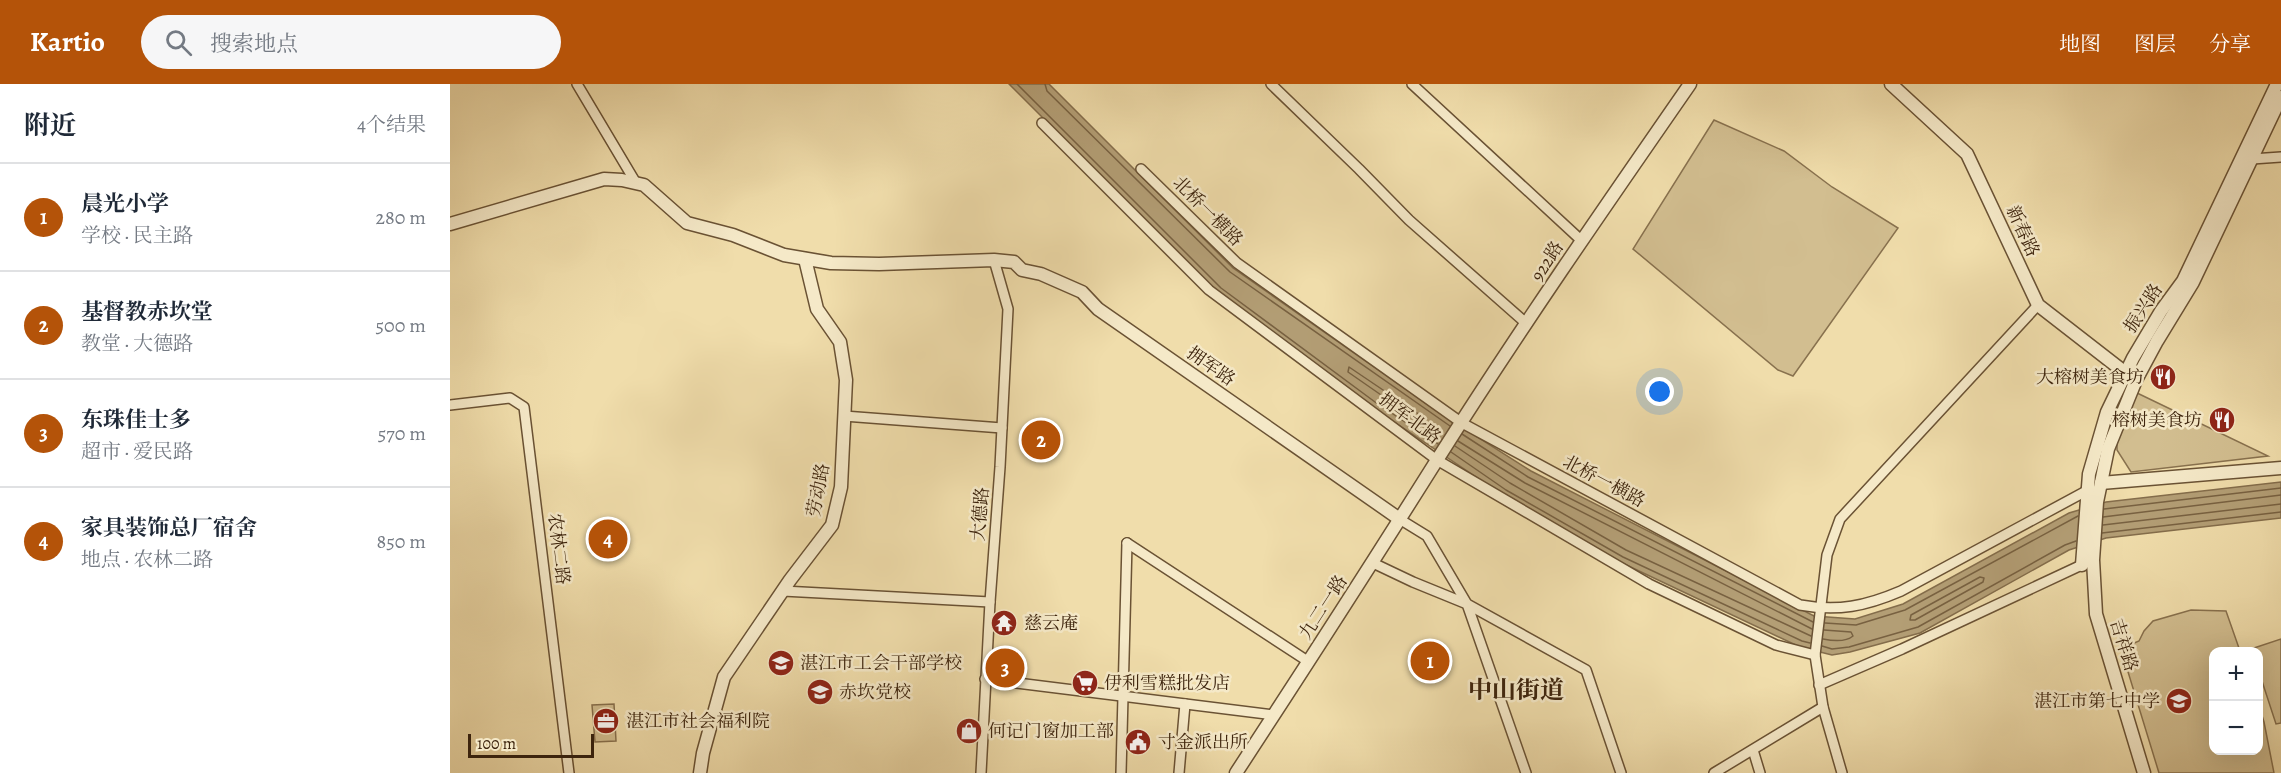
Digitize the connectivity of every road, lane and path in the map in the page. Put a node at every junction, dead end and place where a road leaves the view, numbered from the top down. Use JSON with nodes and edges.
{"nodes":[{"id":1,"x":577,"y":84,"type":"edge"},
{"id":2,"x":1270,"y":84,"type":"edge"},
{"id":3,"x":1412,"y":84,"type":"edge"},
{"id":4,"x":1690,"y":84,"type":"edge"},
{"id":5,"x":1891,"y":84,"type":"edge"},
{"id":6,"x":2277,"y":84,"type":"edge"},
{"id":7,"x":2281,"y":97,"type":"edge"},
{"id":8,"x":1042,"y":123,"type":"dead end"},
{"id":9,"x":2281,"y":157,"type":"edge"},
{"id":10,"x":2252,"y":159,"type":"junction"},
{"id":11,"x":1141,"y":169,"type":"dead end"},
{"id":12,"x":636,"y":183,"type":"junction"},
{"id":13,"x":450,"y":224,"type":"edge"},
{"id":14,"x":1582,"y":241,"type":"junction"},
{"id":15,"x":805,"y":259,"type":"junction"},
{"id":16,"x":994,"y":260,"type":"junction"},
{"id":17,"x":2038,"y":305,"type":"junction"},
{"id":18,"x":1527,"y":324,"type":"junction"},
{"id":19,"x":2131,"y":377,"type":"junction"},
{"id":20,"x":450,"y":405,"type":"edge"},
{"id":21,"x":844,"y":416,"type":"junction"},
{"id":22,"x":1462,"y":423,"type":"junction"},
{"id":23,"x":1002,"y":428,"type":"junction"},
{"id":24,"x":1437,"y":460,"type":"junction"},
{"id":25,"x":2281,"y":468,"type":"edge"},
{"id":26,"x":2101,"y":483,"type":"junction"},
{"id":27,"x":2090,"y":498,"type":"junction"},
{"id":28,"x":1401,"y":520,"type":"junction"},
{"id":29,"x":2088,"y":562,"type":"junction"},
{"id":30,"x":1373,"y":563,"type":"junction"},
{"id":31,"x":783,"y":591,"type":"junction"},
{"id":32,"x":990,"y":602,"type":"junction"},
{"id":33,"x":1467,"y":604,"type":"junction"},
{"id":34,"x":1821,"y":609,"type":"junction"},
{"id":35,"x":1815,"y":655,"type":"junction"},
{"id":36,"x":1309,"y":662,"type":"junction"},
{"id":37,"x":985,"y":679,"type":"junction"},
{"id":38,"x":1819,"y":686,"type":"junction"},
{"id":39,"x":1123,"y":697,"type":"junction"},
{"id":40,"x":1185,"y":704,"type":"junction"},
{"id":41,"x":1823,"y":707,"type":"junction"},
{"id":42,"x":1274,"y":715,"type":"junction"},
{"id":43,"x":1753,"y":750,"type":"junction"},
{"id":44,"x":569,"y":773,"type":"edge"},
{"id":45,"x":700,"y":773,"type":"edge"},
{"id":46,"x":981,"y":773,"type":"edge"},
{"id":47,"x":1121,"y":773,"type":"edge"},
{"id":48,"x":1179,"y":773,"type":"edge"},
{"id":49,"x":1236,"y":773,"type":"edge"},
{"id":50,"x":1526,"y":773,"type":"edge"},
{"id":51,"x":1621,"y":773,"type":"edge"},
{"id":52,"x":1714,"y":773,"type":"edge"},
{"id":53,"x":1760,"y":773,"type":"edge"},
{"id":54,"x":1842,"y":773,"type":"edge"},
{"id":55,"x":2144,"y":773,"type":"edge"}],
"edges":[{"from":1,"to":12,"type":"street"},
{"from":2,"to":18,"type":"street"},
{"from":3,"to":14,"type":"street"},
{"from":4,"to":14,"type":"street","name":"922路"},
{"from":5,"to":17,"type":"street","name":"新春路"},
{"from":6,"to":19,"type":"street","name":"振兴路"},
{"from":7,"to":10,"type":"street","name":"振兴路"},
{"from":8,"to":24,"type":"street","name":"拥军北路"},
{"from":9,"to":10,"type":"street"},
{"from":10,"to":19,"type":"street","name":"振兴路"},
{"from":11,"to":22,"type":"street","name":"北桥一横路"},
{"from":12,"to":13,"type":"street"},
{"from":12,"to":15,"type":"street"},
{"from":14,"to":18,"type":"street","name":"922路"},
{"from":15,"to":16,"type":"street"},
{"from":15,"to":21,"type":"street","name":"劳动路"},
{"from":16,"to":23,"type":"street","name":"大德路"},
{"from":16,"to":28,"type":"street","name":"拥军路"},
{"from":17,"to":19,"type":"street","name":"新春路"},
{"from":17,"to":34,"type":"street"},
{"from":18,"to":22,"type":"street","name":"922路"},
{"from":19,"to":26,"type":"street","name":"振兴路"},
{"from":19,"to":27,"type":"street","name":"振兴路"},
{"from":20,"to":44,"type":"street","name":"农林二路"},
{"from":21,"to":23,"type":"street"},
{"from":21,"to":31,"type":"street","name":"劳动路"},
{"from":22,"to":24,"type":"street","name":"922路"},
{"from":22,"to":34,"type":"street","name":"北桥一横路"},
{"from":23,"to":32,"type":"street","name":"大德路"},
{"from":24,"to":28,"type":"street","name":"九二一路"},
{"from":24,"to":35,"type":"street","name":"拥军北路"},
{"from":25,"to":26,"type":"street"},
{"from":26,"to":27,"type":"street","name":"振兴路"},
{"from":27,"to":29,"type":"street"},
{"from":27,"to":34,"type":"street","name":"北桥一横路"},
{"from":28,"to":30,"type":"street","name":"九二一路"},
{"from":28,"to":33,"type":"street"},
{"from":29,"to":38,"type":"street"},
{"from":29,"to":55,"type":"street","name":"吉祥路"},
{"from":30,"to":33,"type":"street"},
{"from":30,"to":36,"type":"street","name":"九二一路"},
{"from":31,"to":32,"type":"street"},
{"from":31,"to":45,"type":"street","name":"劳动路"},
{"from":32,"to":37,"type":"street","name":"大德路"},
{"from":33,"to":50,"type":"street"},
{"from":33,"to":51,"type":"street"},
{"from":34,"to":35,"type":"street"},
{"from":35,"to":38,"type":"street"},
{"from":36,"to":39,"type":"street"},
{"from":36,"to":42,"type":"street","name":"九二一路"},
{"from":37,"to":39,"type":"street"},
{"from":37,"to":46,"type":"street","name":"大德路"},
{"from":38,"to":41,"type":"street"},
{"from":39,"to":40,"type":"street"},
{"from":39,"to":47,"type":"street"},
{"from":40,"to":42,"type":"street"},
{"from":40,"to":48,"type":"street"},
{"from":41,"to":43,"type":"street"},
{"from":41,"to":54,"type":"street"},
{"from":42,"to":49,"type":"street","name":"九二一路"},
{"from":43,"to":52,"type":"street"},
{"from":43,"to":53,"type":"street"}]}
